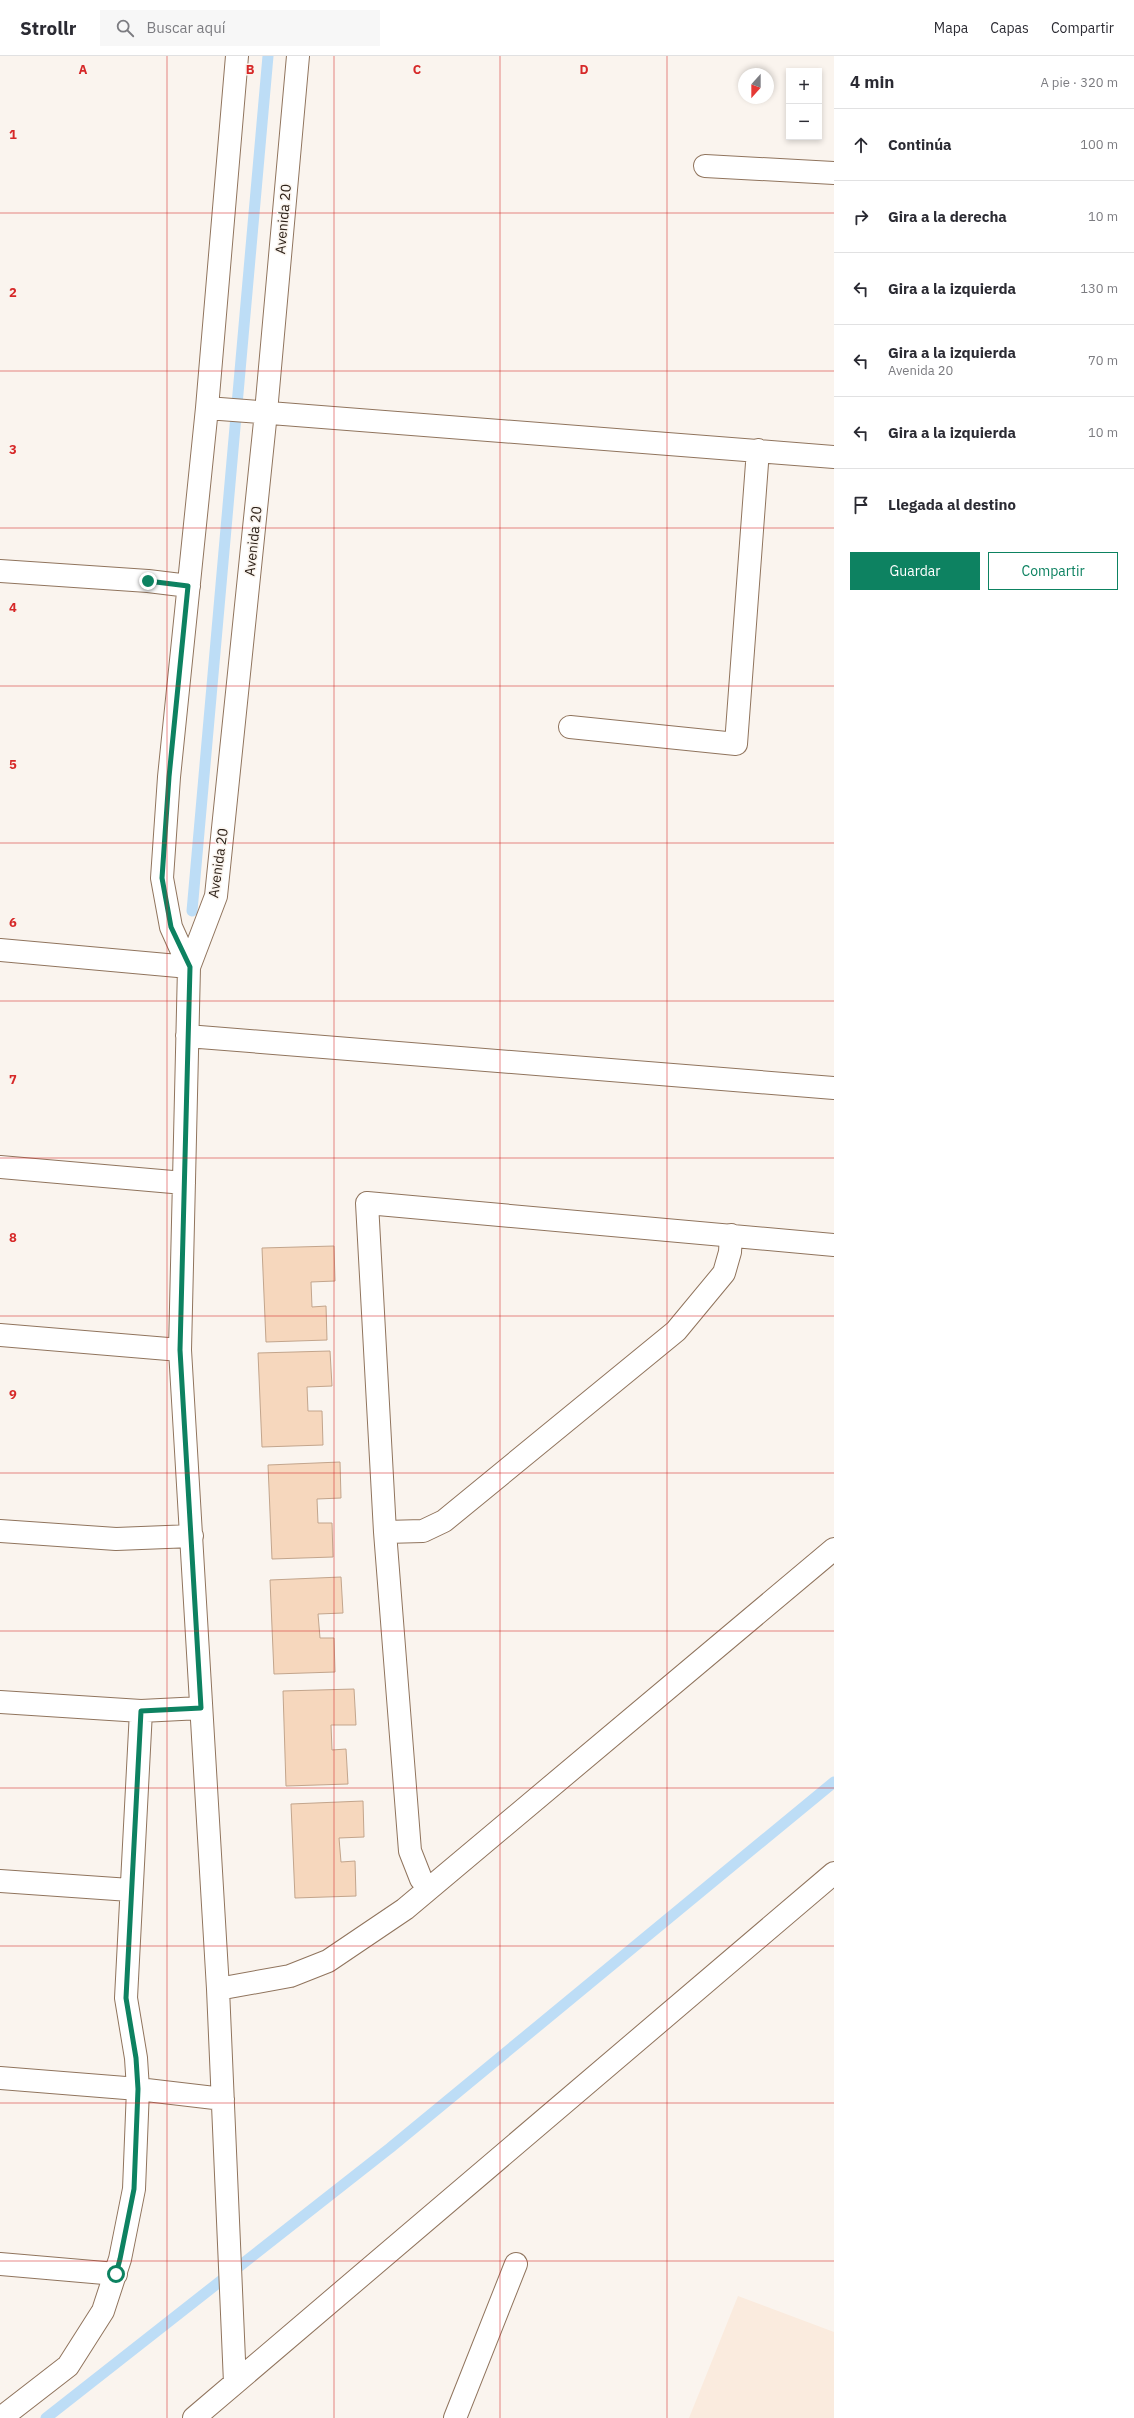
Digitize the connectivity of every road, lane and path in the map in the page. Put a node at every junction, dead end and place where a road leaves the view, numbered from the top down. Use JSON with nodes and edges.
{"nodes":[{"id":1,"x":237,"y":56,"type":"edge"},
{"id":2,"x":298,"y":56,"type":"edge"},
{"id":3,"x":705,"y":166,"type":"dead end"},
{"id":4,"x":834,"y":173,"type":"edge"},
{"id":5,"x":206,"y":408,"type":"junction"},
{"id":6,"x":266,"y":412,"type":"junction"},
{"id":7,"x":758,"y":450,"type":"junction"},
{"id":8,"x":834,"y":457,"type":"edge"},
{"id":9,"x":0,"y":571,"type":"edge"},
{"id":10,"x":188,"y":586,"type":"junction"},
{"id":11,"x":570,"y":727,"type":"dead end"},
{"id":12,"x":0,"y":950,"type":"edge"},
{"id":13,"x":190,"y":967,"type":"junction"},
{"id":14,"x":187,"y":1036,"type":"junction"},
{"id":15,"x":834,"y":1088,"type":"edge"},
{"id":16,"x":0,"y":1167,"type":"edge"},
{"id":17,"x":184,"y":1183,"type":"junction"},
{"id":18,"x":731,"y":1235,"type":"junction"},
{"id":19,"x":834,"y":1244,"type":"edge"},
{"id":20,"x":0,"y":1335,"type":"edge"},
{"id":21,"x":180,"y":1350,"type":"junction"},
{"id":22,"x":0,"y":1531,"type":"edge"},
{"id":23,"x":385,"y":1532,"type":"junction"},
{"id":24,"x":192,"y":1536,"type":"junction"},
{"id":25,"x":834,"y":1549,"type":"edge"},
{"id":26,"x":0,"y":1702,"type":"edge"},
{"id":27,"x":201,"y":1708,"type":"junction"},
{"id":28,"x":141,"y":1711,"type":"junction"},
{"id":29,"x":834,"y":1873,"type":"edge"},
{"id":30,"x":0,"y":1881,"type":"edge"},
{"id":31,"x":430,"y":1888,"type":"junction"},
{"id":32,"x":130,"y":1890,"type":"junction"},
{"id":33,"x":218,"y":1989,"type":"junction"},
{"id":34,"x":0,"y":2078,"type":"edge"},
{"id":35,"x":138,"y":2089,"type":"junction"},
{"id":36,"x":223,"y":2099,"type":"junction"},
{"id":37,"x":0,"y":2264,"type":"edge"},
{"id":38,"x":516,"y":2264,"type":"dead end"},
{"id":39,"x":116,"y":2274,"type":"junction"},
{"id":40,"x":235,"y":2383,"type":"junction"},
{"id":41,"x":1,"y":2418,"type":"edge"},
{"id":42,"x":194,"y":2418,"type":"edge"},
{"id":43,"x":455,"y":2418,"type":"edge"}],
"edges":[{"from":1,"to":5,"type":"street"},
{"from":2,"to":6,"type":"street","name":"Avenida 20"},
{"from":3,"to":4,"type":"street"},
{"from":5,"to":6,"type":"street"},
{"from":5,"to":10,"type":"street"},
{"from":6,"to":7,"type":"street"},
{"from":6,"to":13,"type":"street","name":"Avenida 20"},
{"from":7,"to":8,"type":"street"},
{"from":7,"to":11,"type":"street"},
{"from":9,"to":10,"type":"street"},
{"from":10,"to":13,"type":"street"},
{"from":12,"to":13,"type":"street"},
{"from":13,"to":14,"type":"street"},
{"from":14,"to":15,"type":"street"},
{"from":14,"to":17,"type":"street"},
{"from":16,"to":17,"type":"street"},
{"from":17,"to":21,"type":"street"},
{"from":18,"to":19,"type":"street"},
{"from":18,"to":23,"type":"street"},
{"from":18,"to":23,"type":"street"},
{"from":20,"to":21,"type":"street"},
{"from":21,"to":24,"type":"street"},
{"from":22,"to":24,"type":"street"},
{"from":23,"to":31,"type":"street"},
{"from":24,"to":27,"type":"street"},
{"from":25,"to":31,"type":"street"},
{"from":26,"to":28,"type":"street"},
{"from":27,"to":28,"type":"street"},
{"from":27,"to":33,"type":"street"},
{"from":28,"to":32,"type":"street"},
{"from":29,"to":40,"type":"street"},
{"from":30,"to":32,"type":"street"},
{"from":31,"to":33,"type":"street"},
{"from":32,"to":35,"type":"street"},
{"from":33,"to":36,"type":"street"},
{"from":34,"to":35,"type":"street"},
{"from":35,"to":36,"type":"street"},
{"from":35,"to":39,"type":"street"},
{"from":36,"to":40,"type":"street"},
{"from":37,"to":39,"type":"street"},
{"from":38,"to":43,"type":"street"},
{"from":39,"to":41,"type":"street"},
{"from":40,"to":42,"type":"street"}]}
